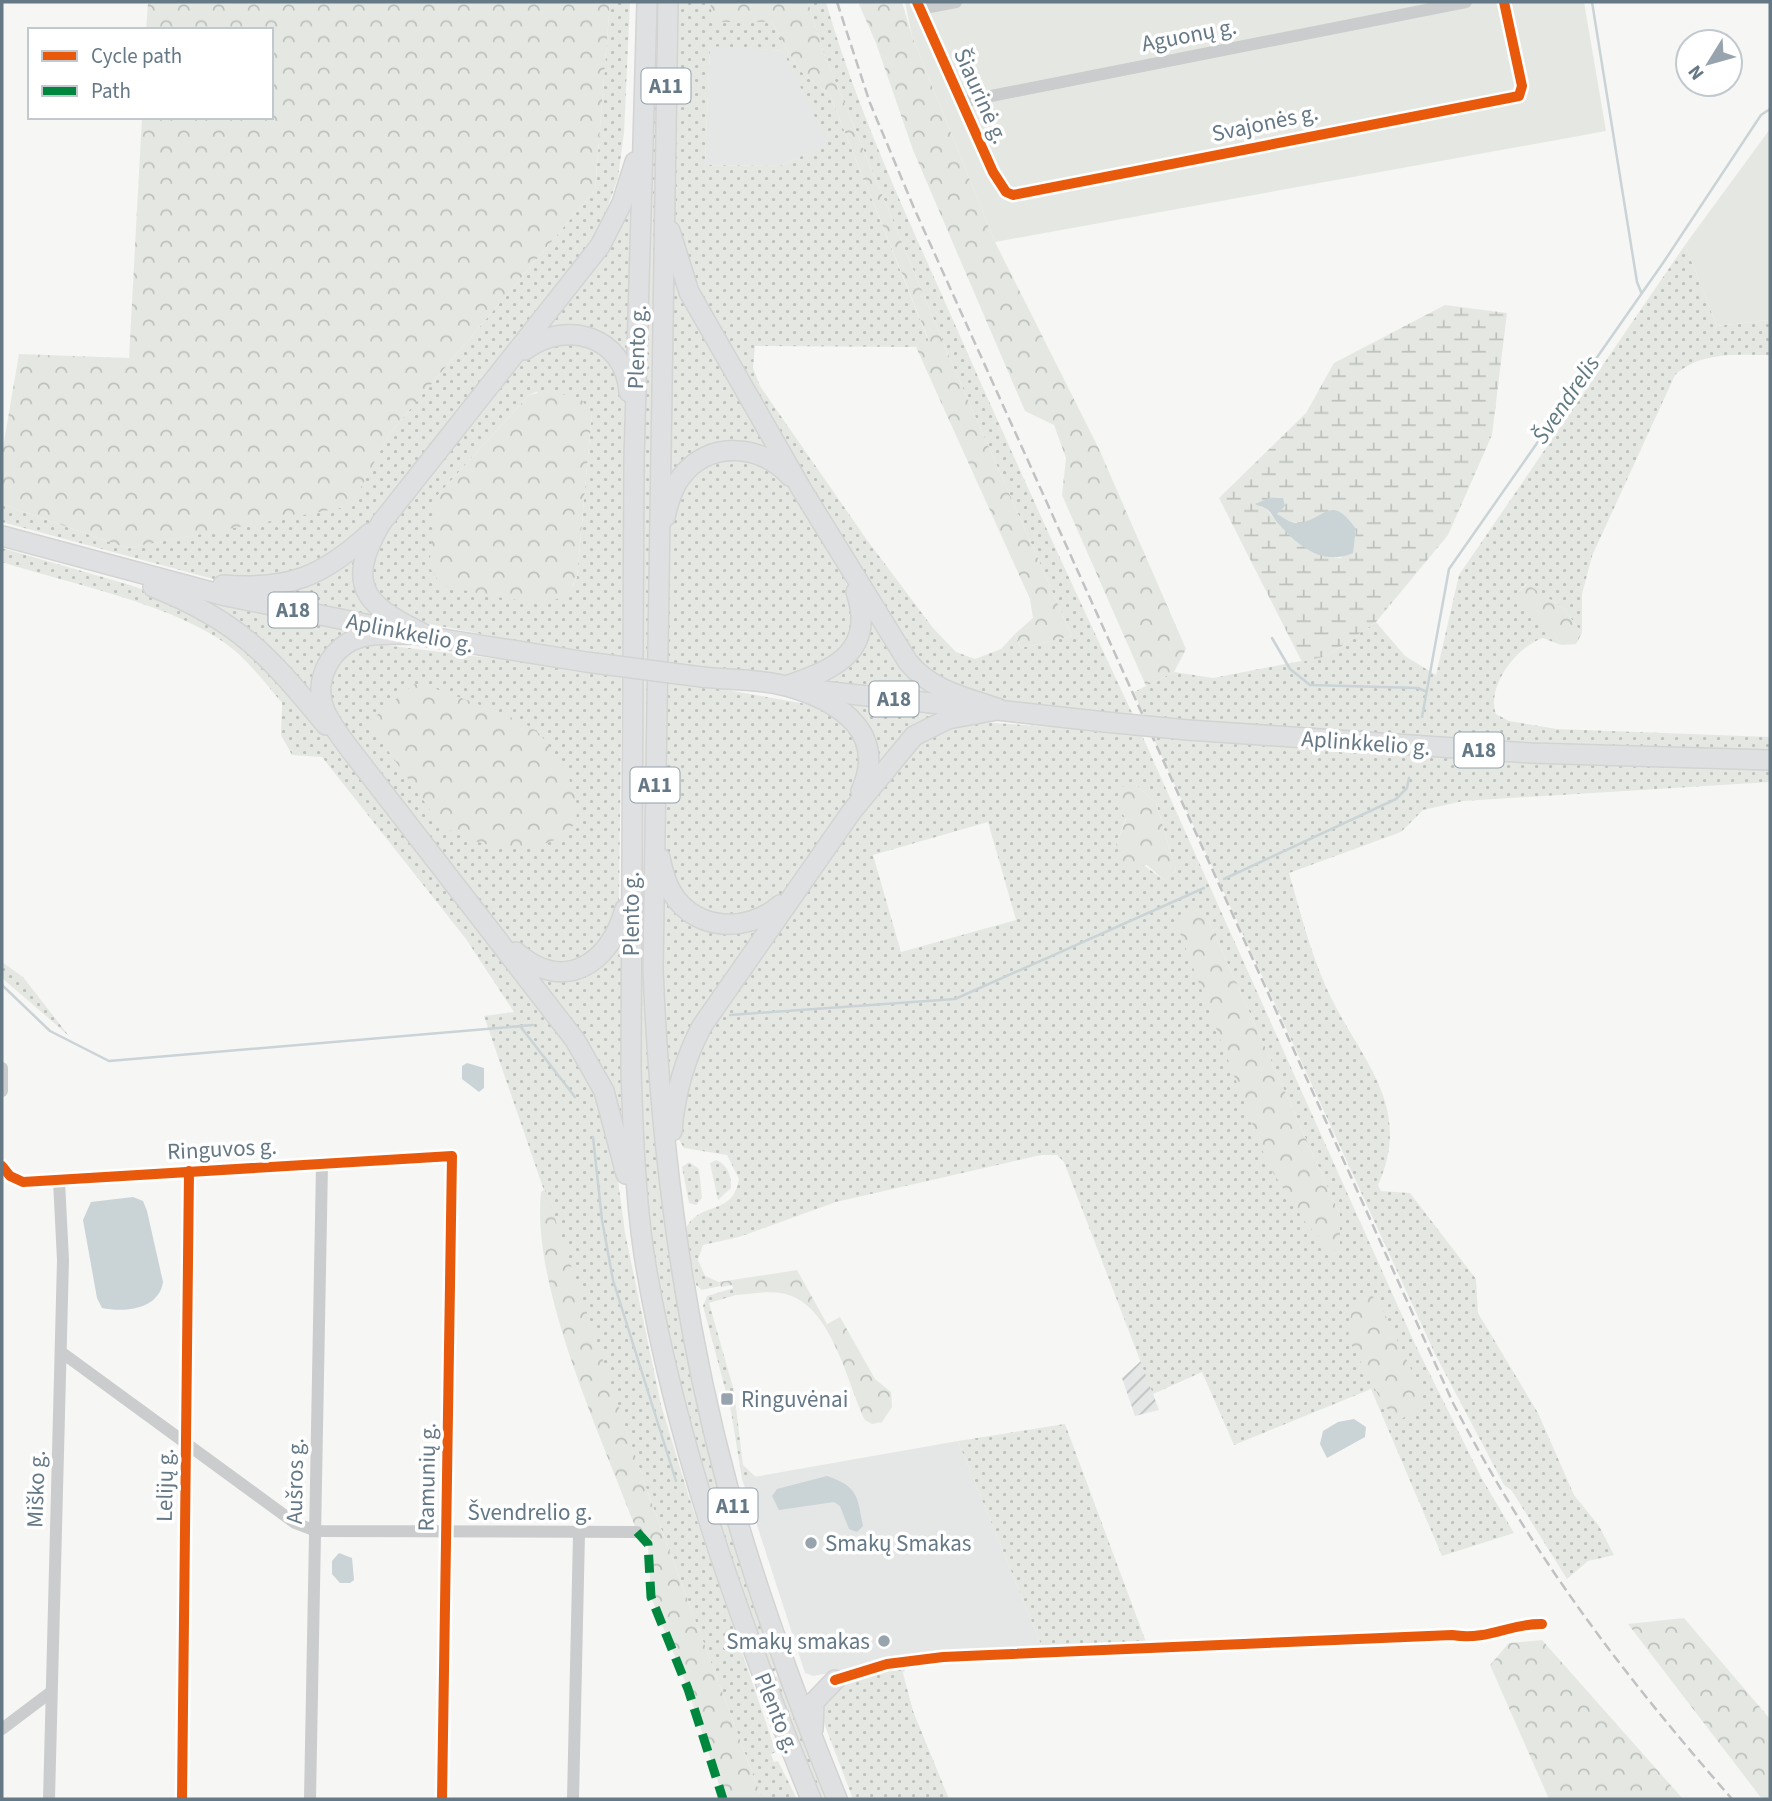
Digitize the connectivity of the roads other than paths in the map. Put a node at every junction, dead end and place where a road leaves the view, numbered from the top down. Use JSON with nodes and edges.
{"nodes":[{"id":1,"x":647,"y":2,"type":"edge"},
{"id":2,"x":668,"y":2,"type":"edge"},
{"id":3,"x":956,"y":2,"type":"edge"},
{"id":4,"x":1466,"y":2,"type":"edge"},
{"id":5,"x":1504,"y":2,"type":"edge"},
{"id":6,"x":918,"y":5,"type":"edge"},
{"id":7,"x":961,"y":102,"type":"junction"},
{"id":8,"x":642,"y":141,"type":"junction"},
{"id":9,"x":664,"y":170,"type":"junction"},
{"id":10,"x":1020,"y":195,"type":"joint"},
{"id":11,"x":513,"y":359,"type":"junction"},
{"id":12,"x":634,"y":460,"type":"junction"},
{"id":13,"x":802,"y":490,"type":"junction"},
{"id":14,"x":381,"y":523,"type":"junction"},
{"id":15,"x":2,"y":536,"type":"edge"},
{"id":16,"x":658,"y":542,"type":"junction"},
{"id":17,"x":89,"y":561,"type":"junction"},
{"id":18,"x":847,"y":564,"type":"junction"},
{"id":19,"x":174,"y":581,"type":"junction"},
{"id":20,"x":421,"y":635,"type":"junction"},
{"id":21,"x":788,"y":687,"type":"junction"},
{"id":22,"x":1001,"y":710,"type":"junction"},
{"id":23,"x":349,"y":748,"type":"junction"},
{"id":24,"x":1770,"y":760,"type":"edge"},
{"id":25,"x":852,"y":811,"type":"junction"},
{"id":26,"x":654,"y":841,"type":"junction"},
{"id":27,"x":631,"y":888,"type":"junction"},
{"id":28,"x":797,"y":890,"type":"junction"},
{"id":29,"x":472,"y":903,"type":"junction"},
{"id":30,"x":2,"y":1068,"type":"edge"},
{"id":31,"x":2,"y":1091,"type":"edge"},
{"id":32,"x":452,"y":1156,"type":"joint"},
{"id":33,"x":322,"y":1164,"type":"junction"},
{"id":34,"x":2,"y":1166,"type":"edge"},
{"id":35,"x":189,"y":1171,"type":"junction"},
{"id":36,"x":60,"y":1181,"type":"junction"},
{"id":37,"x":676,"y":1227,"type":"junction"},
{"id":38,"x":644,"y":1252,"type":"junction"},
{"id":39,"x":61,"y":1352,"type":"junction"},
{"id":40,"x":187,"y":1444,"type":"junction"},
{"id":41,"x":316,"y":1531,"type":"junction"},
{"id":42,"x":638,"y":1532,"type":"dead end"},
{"id":43,"x":447,"y":1533,"type":"junction"},
{"id":44,"x":579,"y":1534,"type":"junction"},
{"id":45,"x":1542,"y":1624,"type":"dead end"},
{"id":46,"x":787,"y":1670,"type":"junction"},
{"id":47,"x":835,"y":1680,"type":"junction"},
{"id":48,"x":51,"y":1692,"type":"junction"},
{"id":49,"x":2,"y":1729,"type":"edge"},
{"id":50,"x":813,"y":1741,"type":"junction"},
{"id":51,"x":49,"y":1799,"type":"edge"},
{"id":52,"x":182,"y":1799,"type":"edge"},
{"id":53,"x":310,"y":1799,"type":"edge"},
{"id":54,"x":442,"y":1799,"type":"edge"},
{"id":55,"x":573,"y":1799,"type":"edge"},
{"id":56,"x":811,"y":1799,"type":"edge"},
{"id":57,"x":837,"y":1799,"type":"edge"}],
"edges":[{"from":1,"to":8,"type":"highway","name":"Plento g.","number":"A11"},
{"from":2,"to":9,"type":"highway","name":"Plento g.","number":"A11"},
{"from":3,"to":6,"type":"street"},
{"from":4,"to":7,"type":"street","name":"Aguonų g."},
{"from":5,"to":10,"type":"street","name":"Svajonės g."},
{"from":6,"to":7,"type":"street","name":"Šiaurinė g."},
{"from":7,"to":10,"type":"street","name":"Šiaurinė g."},
{"from":8,"to":11,"type":"highway"},
{"from":8,"to":12,"type":"highway","name":"Plento g.","number":"A11"},
{"from":9,"to":13,"type":"highway"},
{"from":9,"to":16,"type":"highway","name":"Plento g.","number":"A11"},
{"from":11,"to":12,"type":"highway"},
{"from":11,"to":14,"type":"highway"},
{"from":12,"to":27,"type":"highway","name":"Plento g.","number":"A11"},
{"from":13,"to":16,"type":"highway"},
{"from":13,"to":18,"type":"highway"},
{"from":14,"to":19,"type":"highway"},
{"from":14,"to":20,"type":"highway"},
{"from":15,"to":17,"type":"highway","name":"Aplinkkelio g.","number":"A18"},
{"from":16,"to":26,"type":"highway","name":"Plento g.","number":"A11"},
{"from":17,"to":19,"type":"highway","name":"Aplinkkelio g.","number":"A18"},
{"from":17,"to":23,"type":"highway"},
{"from":18,"to":21,"type":"highway"},
{"from":18,"to":22,"type":"highway"},
{"from":19,"to":20,"type":"highway","name":"Aplinkkelio g.","number":"A18"},
{"from":20,"to":21,"type":"highway","name":"Aplinkkelio g.","number":"A18","bridge":true},
{"from":20,"to":23,"type":"highway"},
{"from":21,"to":22,"type":"highway","name":"Aplinkkelio g.","number":"A18"},
{"from":21,"to":25,"type":"highway"},
{"from":22,"to":24,"type":"highway","name":"Aplinkkelio g.","number":"A18","bridge":true},
{"from":22,"to":25,"type":"highway"},
{"from":23,"to":29,"type":"highway"},
{"from":25,"to":28,"type":"highway"},
{"from":26,"to":28,"type":"highway"},
{"from":26,"to":37,"type":"highway","name":"Plento g.","number":"A11"},
{"from":27,"to":29,"type":"highway"},
{"from":27,"to":38,"type":"highway","name":"Plento g.","number":"A11"},
{"from":28,"to":37,"type":"highway"},
{"from":29,"to":38,"type":"highway"},
{"from":30,"to":31,"type":"street"},
{"from":32,"to":33,"type":"street","name":"Ringuvos g."},
{"from":32,"to":43,"type":"street","name":"Ramunių g."},
{"from":33,"to":35,"type":"street","name":"Ringuvos g."},
{"from":33,"to":41,"type":"street","name":"Aušros g."},
{"from":34,"to":36,"type":"street","name":"Ringuvos g."},
{"from":35,"to":36,"type":"street","name":"Ringuvos g."},
{"from":35,"to":40,"type":"street","name":"Lelijų g."},
{"from":36,"to":39,"type":"street","name":"Miško g."},
{"from":37,"to":46,"type":"highway","name":"Plento g.","number":"A11"},
{"from":38,"to":56,"type":"highway","name":"Plento g.","number":"A11"},
{"from":39,"to":40,"type":"street","name":"Švendrelio g."},
{"from":39,"to":48,"type":"street","name":"Miško g."},
{"from":40,"to":41,"type":"street","name":"Švendrelio g."},
{"from":40,"to":52,"type":"street","name":"Lelijų g."},
{"from":41,"to":43,"type":"street","name":"Švendrelio g."},
{"from":41,"to":53,"type":"street","name":"Aušros g."},
{"from":42,"to":44,"type":"street","name":"Švendrelio g."},
{"from":43,"to":44,"type":"street","name":"Švendrelio g."},
{"from":43,"to":54,"type":"street","name":"Ramunių g."},
{"from":44,"to":55,"type":"street"},
{"from":45,"to":47,"type":"street"},
{"from":46,"to":47,"type":"highway"},
{"from":46,"to":50,"type":"highway","name":"Plento g.","number":"A11"},
{"from":47,"to":50,"type":"highway"},
{"from":48,"to":49,"type":"street"},
{"from":48,"to":51,"type":"street","name":"Miško g."},
{"from":50,"to":57,"type":"highway","name":"Plento g.","number":"A11"}]}
